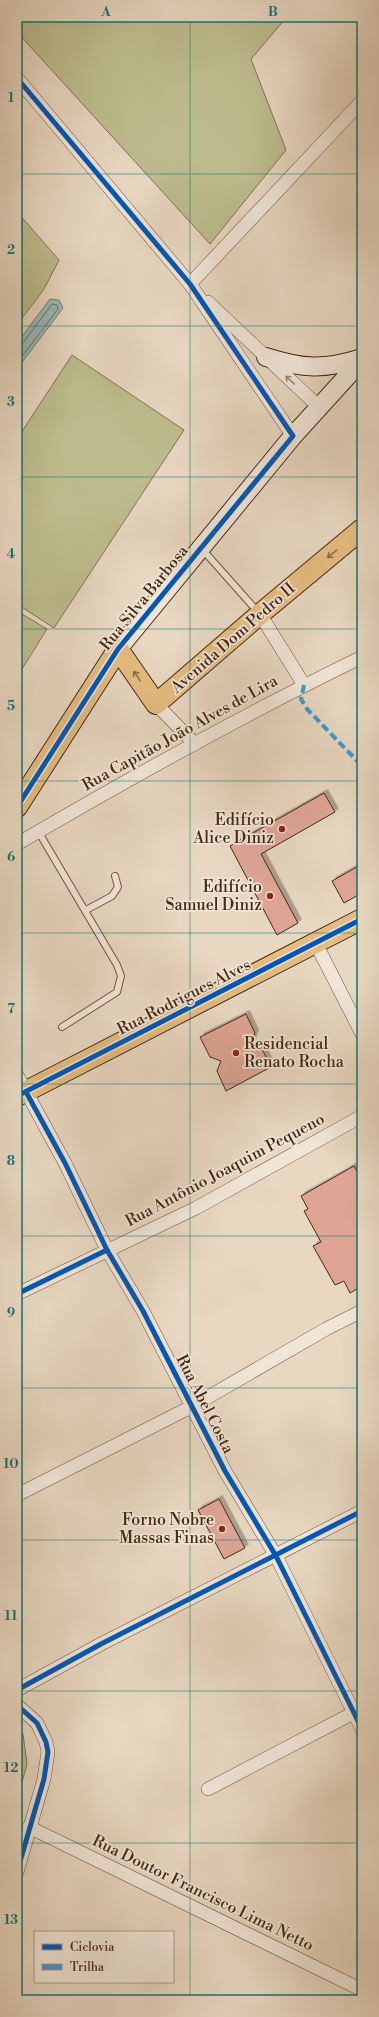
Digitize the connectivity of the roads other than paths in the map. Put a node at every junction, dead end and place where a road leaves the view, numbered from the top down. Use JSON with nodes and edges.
{"nodes":[{"id":1,"x":17,"y":78,"type":"edge"},
{"id":2,"x":362,"y":101,"type":"edge"},
{"id":3,"x":190,"y":284,"type":"junction"},
{"id":4,"x":266,"y":357,"type":"junction"},
{"id":5,"x":362,"y":359,"type":"edge"},
{"id":6,"x":318,"y":407,"type":"junction"},
{"id":7,"x":293,"y":436,"type":"junction"},
{"id":8,"x":362,"y":529,"type":"edge"},
{"id":9,"x":201,"y":547,"type":"junction"},
{"id":10,"x":260,"y":614,"type":"junction"},
{"id":11,"x":118,"y":649,"type":"junction"},
{"id":12,"x":362,"y":657,"type":"edge"},
{"id":13,"x":304,"y":685,"type":"junction"},
{"id":14,"x":156,"y":704,"type":"junction"},
{"id":15,"x":195,"y":744,"type":"junction"},
{"id":16,"x":17,"y":807,"type":"edge"},
{"id":17,"x":38,"y":831,"type":"junction"},
{"id":18,"x":17,"y":844,"type":"edge"},
{"id":19,"x":115,"y":876,"type":"dead end"},
{"id":20,"x":86,"y":910,"type":"junction"},
{"id":21,"x":362,"y":919,"type":"edge"},
{"id":22,"x":316,"y":944,"type":"junction"},
{"id":23,"x":62,"y":1027,"type":"dead end"},
{"id":24,"x":362,"y":1034,"type":"edge"},
{"id":25,"x":20,"y":1088,"type":"edge"},
{"id":26,"x":362,"y":1116,"type":"edge"},
{"id":27,"x":108,"y":1250,"type":"junction"},
{"id":28,"x":17,"y":1294,"type":"edge"},
{"id":29,"x":362,"y":1311,"type":"edge"},
{"id":30,"x":191,"y":1407,"type":"junction"},
{"id":31,"x":17,"y":1495,"type":"edge"},
{"id":32,"x":362,"y":1511,"type":"edge"},
{"id":33,"x":276,"y":1556,"type":"junction"},
{"id":34,"x":17,"y":1690,"type":"edge"},
{"id":35,"x":17,"y":1705,"type":"edge"},
{"id":36,"x":358,"y":1711,"type":"edge"},
{"id":37,"x":362,"y":1728,"type":"edge"},
{"id":38,"x":208,"y":1789,"type":"dead end"},
{"id":39,"x":29,"y":1827,"type":"junction"},
{"id":40,"x":17,"y":1872,"type":"edge"},
{"id":41,"x":362,"y":1990,"type":"edge"}],
"edges":[{"from":1,"to":3,"type":"street"},
{"from":2,"to":3,"type":"street"},
{"from":3,"to":4,"type":"street"},
{"from":3,"to":7,"type":"street"},
{"from":4,"to":5,"type":"main road"},
{"from":6,"to":4,"type":"street","one_way":true},
{"from":5,"to":6,"type":"main road","name":"Rua Silva Barbosa"},
{"from":6,"to":7,"type":"main road","name":"Rua Silva Barbosa"},
{"from":7,"to":9,"type":"main road","name":"Rua Silva Barbosa"},
{"from":8,"to":10,"type":"main road","name":"Avenida Dom Pedro II","one_way":true},
{"from":9,"to":10,"type":"lane"},
{"from":9,"to":11,"type":"main road","name":"Rua Silva Barbosa"},
{"from":10,"to":13,"type":"street"},
{"from":10,"to":14,"type":"main road","name":"Avenida Dom Pedro II"},
{"from":14,"to":11,"type":"main road","name":"Avenida Dom Pedro II","one_way":true},
{"from":11,"to":16,"type":"main road","name":"Rua Silva Barbosa"},
{"from":12,"to":13,"type":"street","name":"Rua Capitão João Alves de Lira"},
{"from":13,"to":15,"type":"street","name":"Rua Capitão João Alves de Lira"},
{"from":14,"to":15,"type":"street"},
{"from":15,"to":17,"type":"street","name":"Rua Capitão João Alves de Lira"},
{"from":17,"to":18,"type":"street","name":"Rua Capitão João Alves de Lira"},
{"from":17,"to":20,"type":"lane"},
{"from":19,"to":20,"type":"lane"},
{"from":20,"to":23,"type":"lane"},
{"from":21,"to":22,"type":"main road","name":"Rua Rodrigues Alves"},
{"from":22,"to":24,"type":"street"},
{"from":22,"to":25,"type":"main road","name":"Rua Rodrigues Alves"},
{"from":25,"to":27,"type":"street","name":"Rua Abel Costa"},
{"from":26,"to":27,"type":"street","name":"Rua Antônio Joaquim Pequeno"},
{"from":27,"to":28,"type":"street","name":"Rua Antônio Joaquim Pequeno"},
{"from":27,"to":30,"type":"street","name":"Rua Abel Costa"},
{"from":29,"to":30,"type":"street"},
{"from":30,"to":31,"type":"street"},
{"from":30,"to":33,"type":"street","name":"Rua Abel Costa"},
{"from":32,"to":33,"type":"street"},
{"from":33,"to":34,"type":"street"},
{"from":33,"to":36,"type":"street","name":"Rua Abel Costa"},
{"from":35,"to":39,"type":"street"},
{"from":36,"to":37,"type":"street","name":"Rua Abel Costa"},
{"from":36,"to":38,"type":"street"},
{"from":39,"to":40,"type":"street"},
{"from":39,"to":41,"type":"street","name":"Rua Doutor Francisco Lima Netto"}]}
